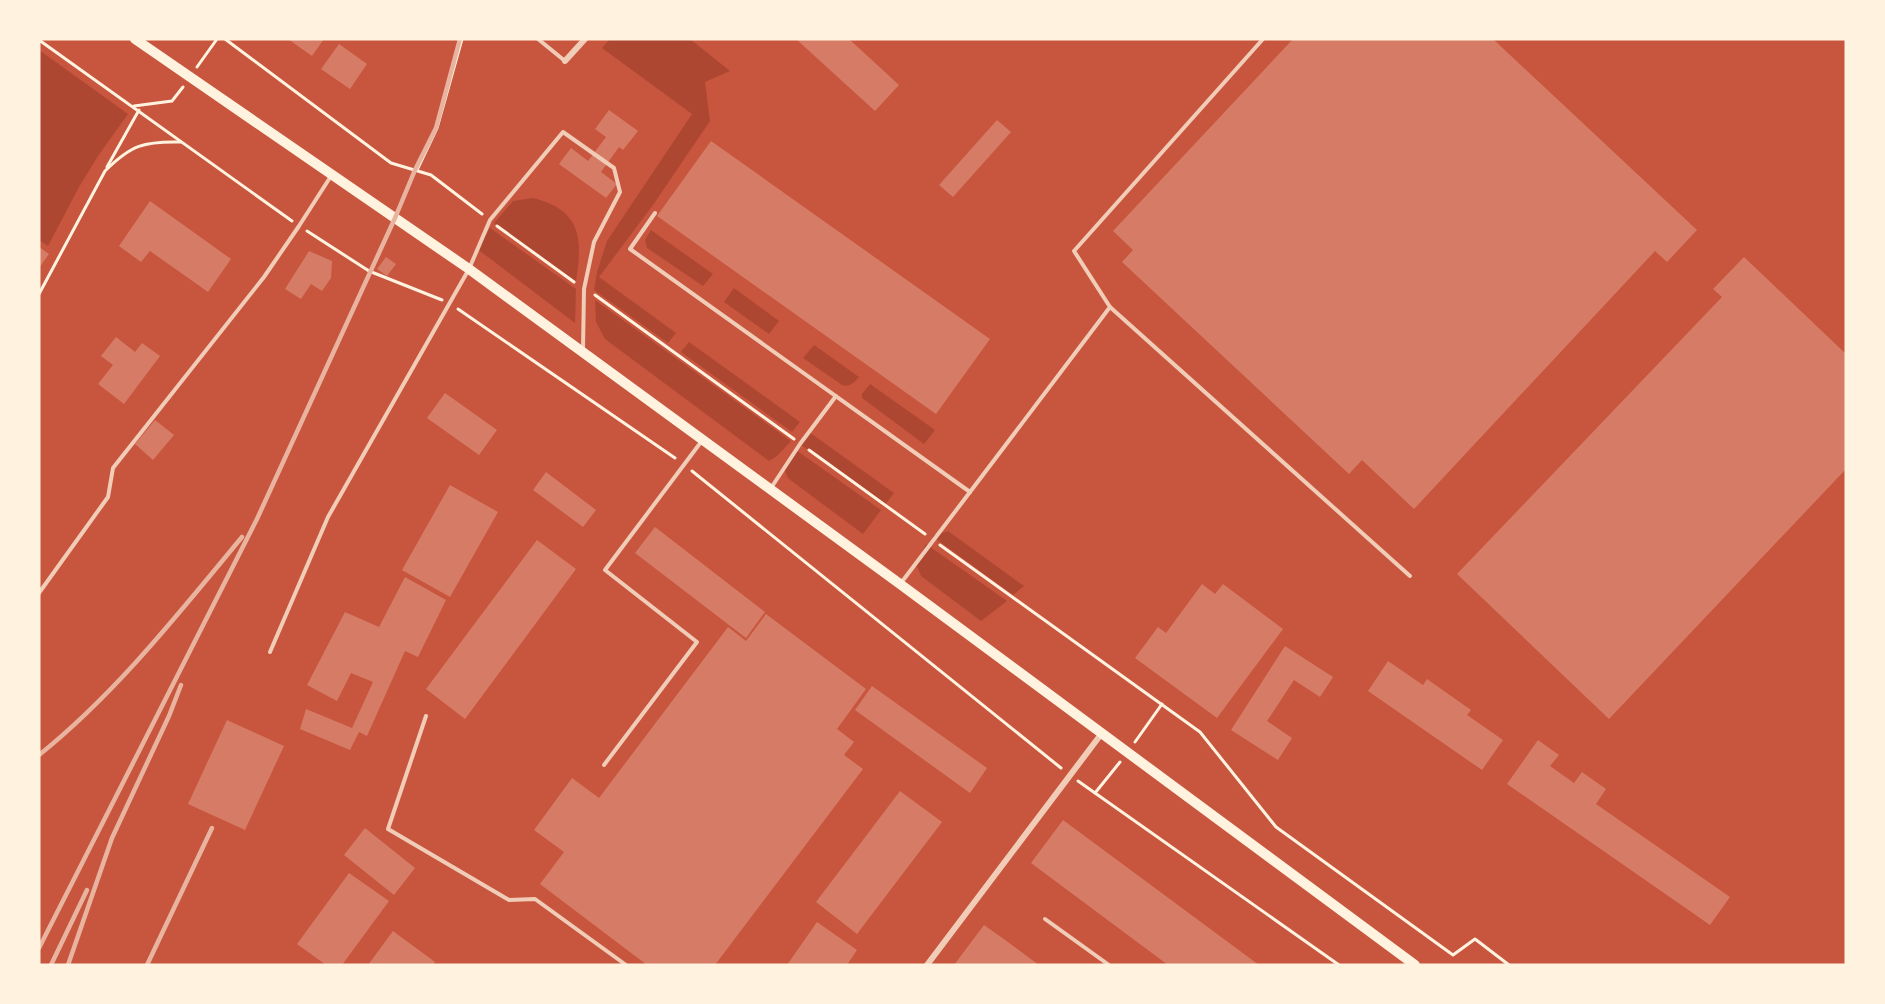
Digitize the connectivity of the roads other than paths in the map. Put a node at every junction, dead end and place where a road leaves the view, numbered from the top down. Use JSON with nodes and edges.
{"nodes":[{"id":1,"x":135,"y":39,"type":"edge"},
{"id":2,"x":538,"y":39,"type":"edge"},
{"id":3,"x":585,"y":39,"type":"edge"},
{"id":4,"x":1263,"y":39,"type":"edge"},
{"id":5,"x":565,"y":61,"type":"joint"},
{"id":6,"x":332,"y":174,"type":"junction"},
{"id":7,"x":655,"y":213,"type":"dead end"},
{"id":8,"x":469,"y":268,"type":"junction"},
{"id":9,"x":1110,"y":307,"type":"junction"},
{"id":10,"x":583,"y":352,"type":"junction"},
{"id":11,"x":836,"y":396,"type":"junction"},
{"id":12,"x":704,"y":439,"type":"junction"},
{"id":13,"x":770,"y":489,"type":"junction"},
{"id":14,"x":970,"y":492,"type":"junction"},
{"id":15,"x":1410,"y":576,"type":"dead end"},
{"id":16,"x":900,"y":584,"type":"junction"},
{"id":17,"x":39,"y":592,"type":"edge"},
{"id":18,"x":270,"y":652,"type":"dead end"},
{"id":19,"x":426,"y":716,"type":"dead end"},
{"id":20,"x":1103,"y":733,"type":"junction"},
{"id":21,"x":604,"y":765,"type":"dead end"},
{"id":22,"x":1045,"y":919,"type":"dead end"},
{"id":23,"x":626,"y":965,"type":"edge"},
{"id":24,"x":927,"y":965,"type":"edge"},
{"id":25,"x":1108,"y":965,"type":"edge"},
{"id":26,"x":1415,"y":965,"type":"edge"}],
"edges":[{"from":1,"to":6,"type":"main road"},
{"from":2,"to":5,"type":"lane"},
{"from":3,"to":5,"type":"street"},
{"from":4,"to":9,"type":"lane"},
{"from":6,"to":8,"type":"main road"},
{"from":6,"to":17,"type":"lane"},
{"from":7,"to":11,"type":"lane"},
{"from":8,"to":10,"type":"main road"},
{"from":8,"to":10,"type":"lane"},
{"from":8,"to":18,"type":"lane"},
{"from":9,"to":14,"type":"lane"},
{"from":9,"to":15,"type":"lane"},
{"from":10,"to":12,"type":"main road"},
{"from":11,"to":13,"type":"lane"},
{"from":11,"to":14,"type":"lane"},
{"from":12,"to":13,"type":"main road"},
{"from":12,"to":21,"type":"lane"},
{"from":13,"to":16,"type":"main road"},
{"from":14,"to":16,"type":"lane"},
{"from":16,"to":20,"type":"main road"},
{"from":19,"to":23,"type":"lane"},
{"from":20,"to":24,"type":"street"},
{"from":20,"to":26,"type":"main road"},
{"from":22,"to":25,"type":"lane"}]}
